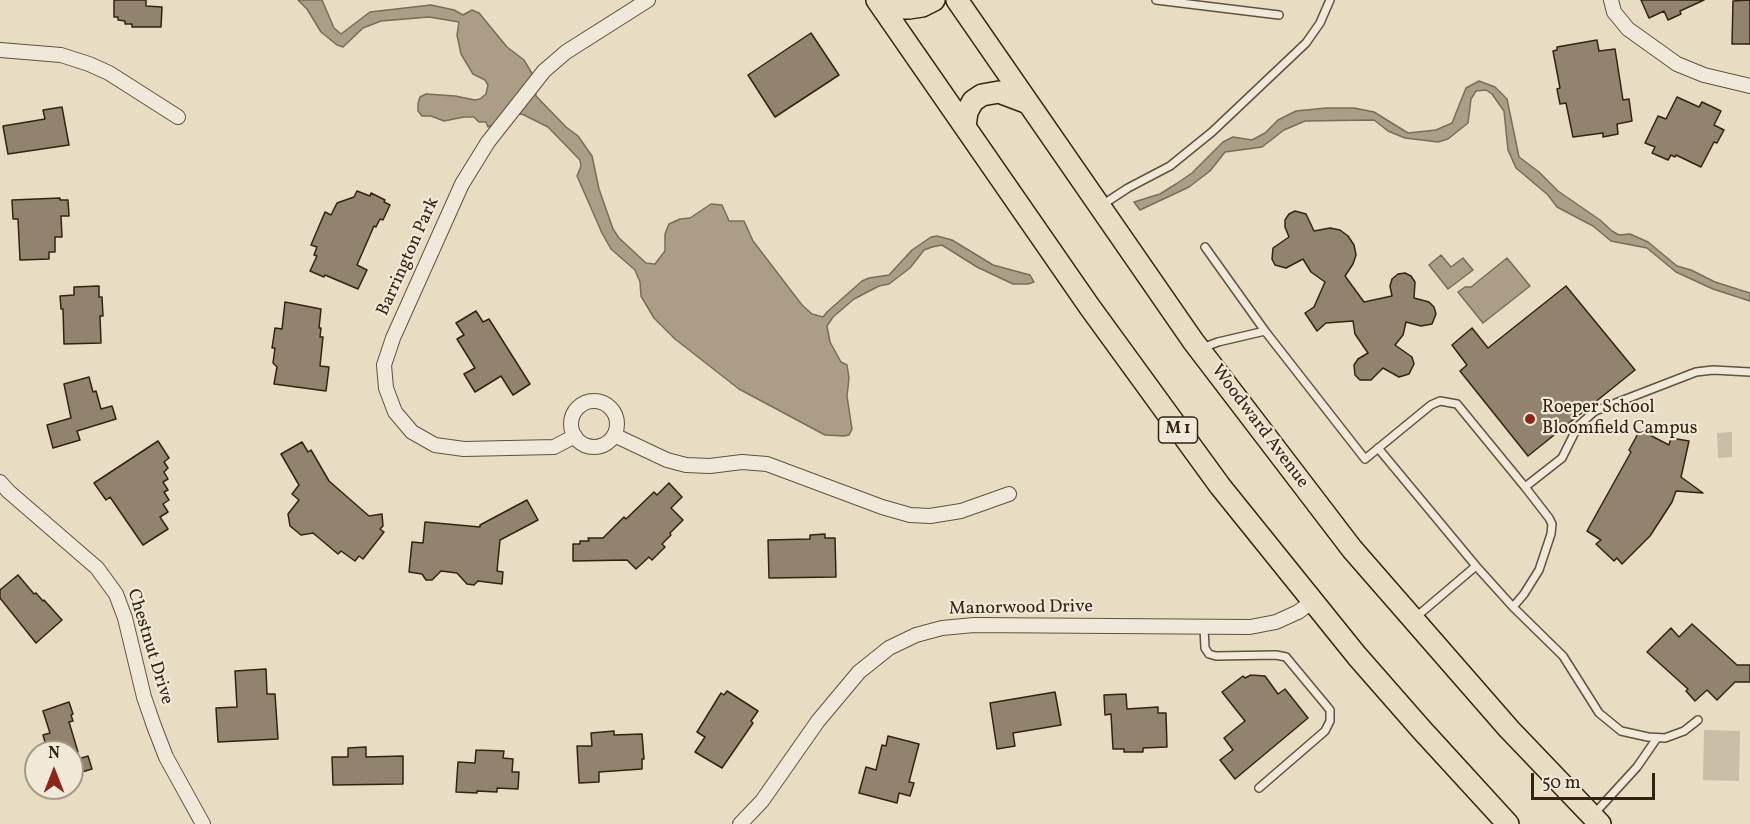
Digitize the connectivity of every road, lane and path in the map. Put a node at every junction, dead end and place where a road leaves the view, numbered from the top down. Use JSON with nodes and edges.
{"nodes":[{"id":1,"x":648,"y":0,"type":"edge"},
{"id":2,"x":934,"y":0,"type":"edge"},
{"id":3,"x":957,"y":0,"type":"edge"},
{"id":4,"x":1156,"y":0,"type":"edge"},
{"id":5,"x":1329,"y":0,"type":"edge"},
{"id":6,"x":1611,"y":0,"type":"edge"},
{"id":7,"x":632,"y":4,"type":"edge"},
{"id":8,"x":880,"y":4,"type":"edge"},
{"id":9,"x":1279,"y":15,"type":"dead end"},
{"id":10,"x":0,"y":50,"type":"edge"},
{"id":11,"x":1750,"y":86,"type":"edge"},
{"id":12,"x":1028,"y":103,"type":"junction"},
{"id":13,"x":178,"y":117,"type":"dead end"},
{"id":14,"x":965,"y":126,"type":"junction"},
{"id":15,"x":1100,"y":206,"type":"junction"},
{"id":16,"x":1205,"y":247,"type":"dead end"},
{"id":17,"x":1265,"y":331,"type":"junction"},
{"id":18,"x":1200,"y":349,"type":"junction"},
{"id":19,"x":1750,"y":372,"type":"edge"},
{"id":20,"x":614,"y":435,"type":"junction"},
{"id":21,"x":575,"y":436,"type":"junction"},
{"id":22,"x":1378,"y":448,"type":"junction"},
{"id":23,"x":0,"y":482,"type":"edge"},
{"id":24,"x":1525,"y":487,"type":"junction"},
{"id":25,"x":1009,"y":494,"type":"dead end"},
{"id":26,"x":1476,"y":566,"type":"junction"},
{"id":27,"x":1312,"y":602,"type":"junction"},
{"id":28,"x":1513,"y":607,"type":"junction"},
{"id":29,"x":1414,"y":620,"type":"junction"},
{"id":30,"x":1204,"y":627,"type":"junction"},
{"id":31,"x":1698,"y":720,"type":"dead end"},
{"id":32,"x":1657,"y":738,"type":"junction"},
{"id":33,"x":1259,"y":788,"type":"dead end"},
{"id":34,"x":1596,"y":820,"type":"edge"},
{"id":35,"x":203,"y":824,"type":"edge"},
{"id":36,"x":740,"y":824,"type":"edge"},
{"id":37,"x":1508,"y":824,"type":"edge"}],
"edges":[{"from":1,"to":7,"type":"street","name":"Barrington Park"},
{"from":2,"to":8,"type":"main road"},
{"from":3,"to":12,"type":"main road","name":"Woodward Avenue"},
{"from":4,"to":9,"type":"lane"},
{"from":5,"to":15,"type":"lane"},
{"from":6,"to":11,"type":"street"},
{"from":7,"to":21,"type":"street","name":"Barrington Park"},
{"from":8,"to":14,"type":"main road","number":"M 1"},
{"from":10,"to":13,"type":"street"},
{"from":12,"to":14,"type":"main road"},
{"from":12,"to":15,"type":"main road","name":"Woodward Avenue"},
{"from":14,"to":27,"type":"main road","number":"M 1"},
{"from":15,"to":18,"type":"main road","name":"Woodward Avenue"},
{"from":16,"to":17,"type":"lane"},
{"from":17,"to":18,"type":"lane"},
{"from":17,"to":22,"type":"lane"},
{"from":18,"to":29,"type":"main road","name":"Woodward Avenue"},
{"from":19,"to":24,"type":"lane"},
{"from":20,"to":21,"type":"street"},
{"from":20,"to":21,"type":"street"},
{"from":20,"to":25,"type":"street"},
{"from":22,"to":24,"type":"lane"},
{"from":22,"to":26,"type":"lane"},
{"from":23,"to":35,"type":"street","name":"Chestnut Drive"},
{"from":24,"to":28,"type":"lane"},
{"from":26,"to":28,"type":"lane"},
{"from":26,"to":29,"type":"lane"},
{"from":27,"to":30,"type":"street","name":"Manorwood Drive"},
{"from":27,"to":37,"type":"main road","number":"M 1"},
{"from":28,"to":32,"type":"lane"},
{"from":29,"to":34,"type":"main road","name":"Woodward Avenue"},
{"from":30,"to":33,"type":"lane"},
{"from":30,"to":36,"type":"street","name":"Manorwood Drive"},
{"from":31,"to":32,"type":"lane"},
{"from":32,"to":34,"type":"lane"}]}
